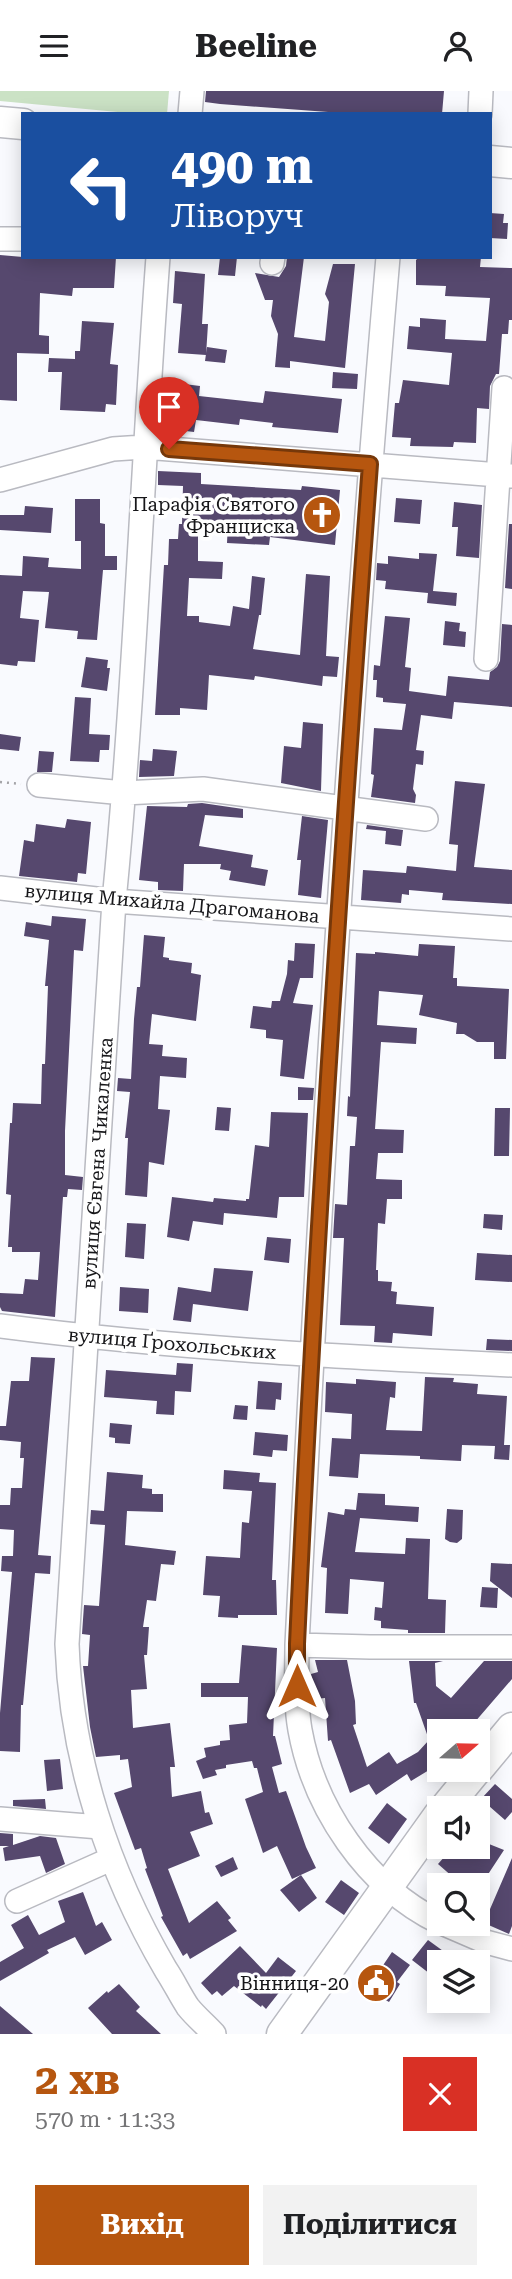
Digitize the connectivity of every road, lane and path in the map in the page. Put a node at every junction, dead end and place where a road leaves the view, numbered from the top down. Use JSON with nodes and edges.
{"nodes":[{"id":1,"x":192,"y":91,"type":"edge"},
{"id":2,"x":481,"y":91,"type":"edge"},
{"id":3,"x":190,"y":112,"type":"edge"},
{"id":4,"x":480,"y":112,"type":"edge"},
{"id":5,"x":0,"y":122,"type":"edge"},
{"id":6,"x":21,"y":124,"type":"edge"},
{"id":7,"x":492,"y":161,"type":"edge"},
{"id":8,"x":512,"y":163,"type":"edge"},
{"id":9,"x":0,"y":239,"type":"edge"},
{"id":10,"x":21,"y":239,"type":"edge"},
{"id":11,"x":158,"y":259,"type":"edge"},
{"id":12,"x":388,"y":259,"type":"edge"},
{"id":13,"x":504,"y":388,"type":"dead end"},
{"id":14,"x":144,"y":447,"type":"junction"},
{"id":15,"x":370,"y":464,"type":"junction"},
{"id":16,"x":505,"y":475,"type":"edge"},
{"id":17,"x":0,"y":480,"type":"edge"},
{"id":18,"x":486,"y":659,"type":"dead end"},
{"id":19,"x":39,"y":785,"type":"dead end"},
{"id":20,"x":124,"y":793,"type":"junction"},
{"id":21,"x":345,"y":806,"type":"junction"},
{"id":22,"x":426,"y":819,"type":"dead end"},
{"id":23,"x":0,"y":888,"type":"edge"},
{"id":24,"x":114,"y":901,"type":"junction"},
{"id":25,"x":339,"y":917,"type":"junction"},
{"id":26,"x":512,"y":929,"type":"edge"},
{"id":27,"x":0,"y":1327,"type":"edge"},
{"id":28,"x":86,"y":1338,"type":"junction"},
{"id":29,"x":311,"y":1355,"type":"junction"},
{"id":30,"x":512,"y":1365,"type":"edge"},
{"id":31,"x":297,"y":1644,"type":"junction"},
{"id":32,"x":512,"y":1647,"type":"edge"},
{"id":33,"x":512,"y":1728,"type":"edge"},
{"id":34,"x":490,"y":1754,"type":"edge"},
{"id":35,"x":466,"y":1782,"type":"edge"},
{"id":36,"x":455,"y":1796,"type":"edge"},
{"id":37,"x":0,"y":1819,"type":"edge"},
{"id":38,"x":100,"y":1827,"type":"junction"},
{"id":39,"x":427,"y":1832,"type":"edge"},
{"id":40,"x":111,"y":1859,"type":"junction"},
{"id":41,"x":387,"y":1887,"type":"junction"},
{"id":42,"x":17,"y":1902,"type":"dead end"},
{"id":43,"x":427,"y":1914,"type":"edge"},
{"id":44,"x":472,"y":1936,"type":"edge"},
{"id":45,"x":512,"y":1949,"type":"edge"},
{"id":46,"x":214,"y":2034,"type":"edge"},
{"id":47,"x":282,"y":2034,"type":"edge"}],
"edges":[{"from":1,"to":3,"type":"street"},
{"from":2,"to":4,"type":"street"},
{"from":5,"to":6,"type":"main road"},
{"from":7,"to":8,"type":"main road"},
{"from":9,"to":10,"type":"street"},
{"from":11,"to":14,"type":"street","name":"вулиця Євгена Чикаленка"},
{"from":12,"to":15,"type":"street"},
{"from":13,"to":16,"type":"street"},
{"from":14,"to":15,"type":"street"},
{"from":14,"to":17,"type":"street"},
{"from":14,"to":20,"type":"street","name":"вулиця Євгена Чикаленка"},
{"from":15,"to":16,"type":"street"},
{"from":15,"to":21,"type":"street"},
{"from":16,"to":18,"type":"street"},
{"from":19,"to":20,"type":"street"},
{"from":20,"to":21,"type":"street"},
{"from":20,"to":24,"type":"street","name":"вулиця Євгена Чикаленка"},
{"from":21,"to":22,"type":"street"},
{"from":21,"to":25,"type":"street"},
{"from":23,"to":24,"type":"street","name":"вулиця Михайла Драгоманова"},
{"from":24,"to":25,"type":"street","name":"вулиця Михайла Драгоманова"},
{"from":24,"to":28,"type":"street","name":"вулиця Євгена Чикаленка"},
{"from":25,"to":26,"type":"street","name":"вулиця Михайла Драгоманова"},
{"from":25,"to":29,"type":"street"},
{"from":27,"to":28,"type":"street","name":"вулиця Ґрохольських"},
{"from":28,"to":29,"type":"street","name":"вулиця Ґрохольських"},
{"from":28,"to":38,"type":"street","name":"вулиця Євгена Чикаленка"},
{"from":29,"to":30,"type":"street","name":"вулиця Ґрохольських"},
{"from":29,"to":31,"type":"street"},
{"from":31,"to":32,"type":"street"},
{"from":31,"to":41,"type":"street"},
{"from":33,"to":34,"type":"main road"},
{"from":35,"to":36,"type":"main road"},
{"from":37,"to":38,"type":"street"},
{"from":38,"to":40,"type":"street","name":"вулиця Євгена Чикаленка"},
{"from":39,"to":41,"type":"main road"},
{"from":40,"to":42,"type":"street"},
{"from":40,"to":46,"type":"street","name":"вулиця Євгена Чикаленка"},
{"from":41,"to":43,"type":"street"},
{"from":41,"to":47,"type":"main road"},
{"from":44,"to":45,"type":"street"}]}
